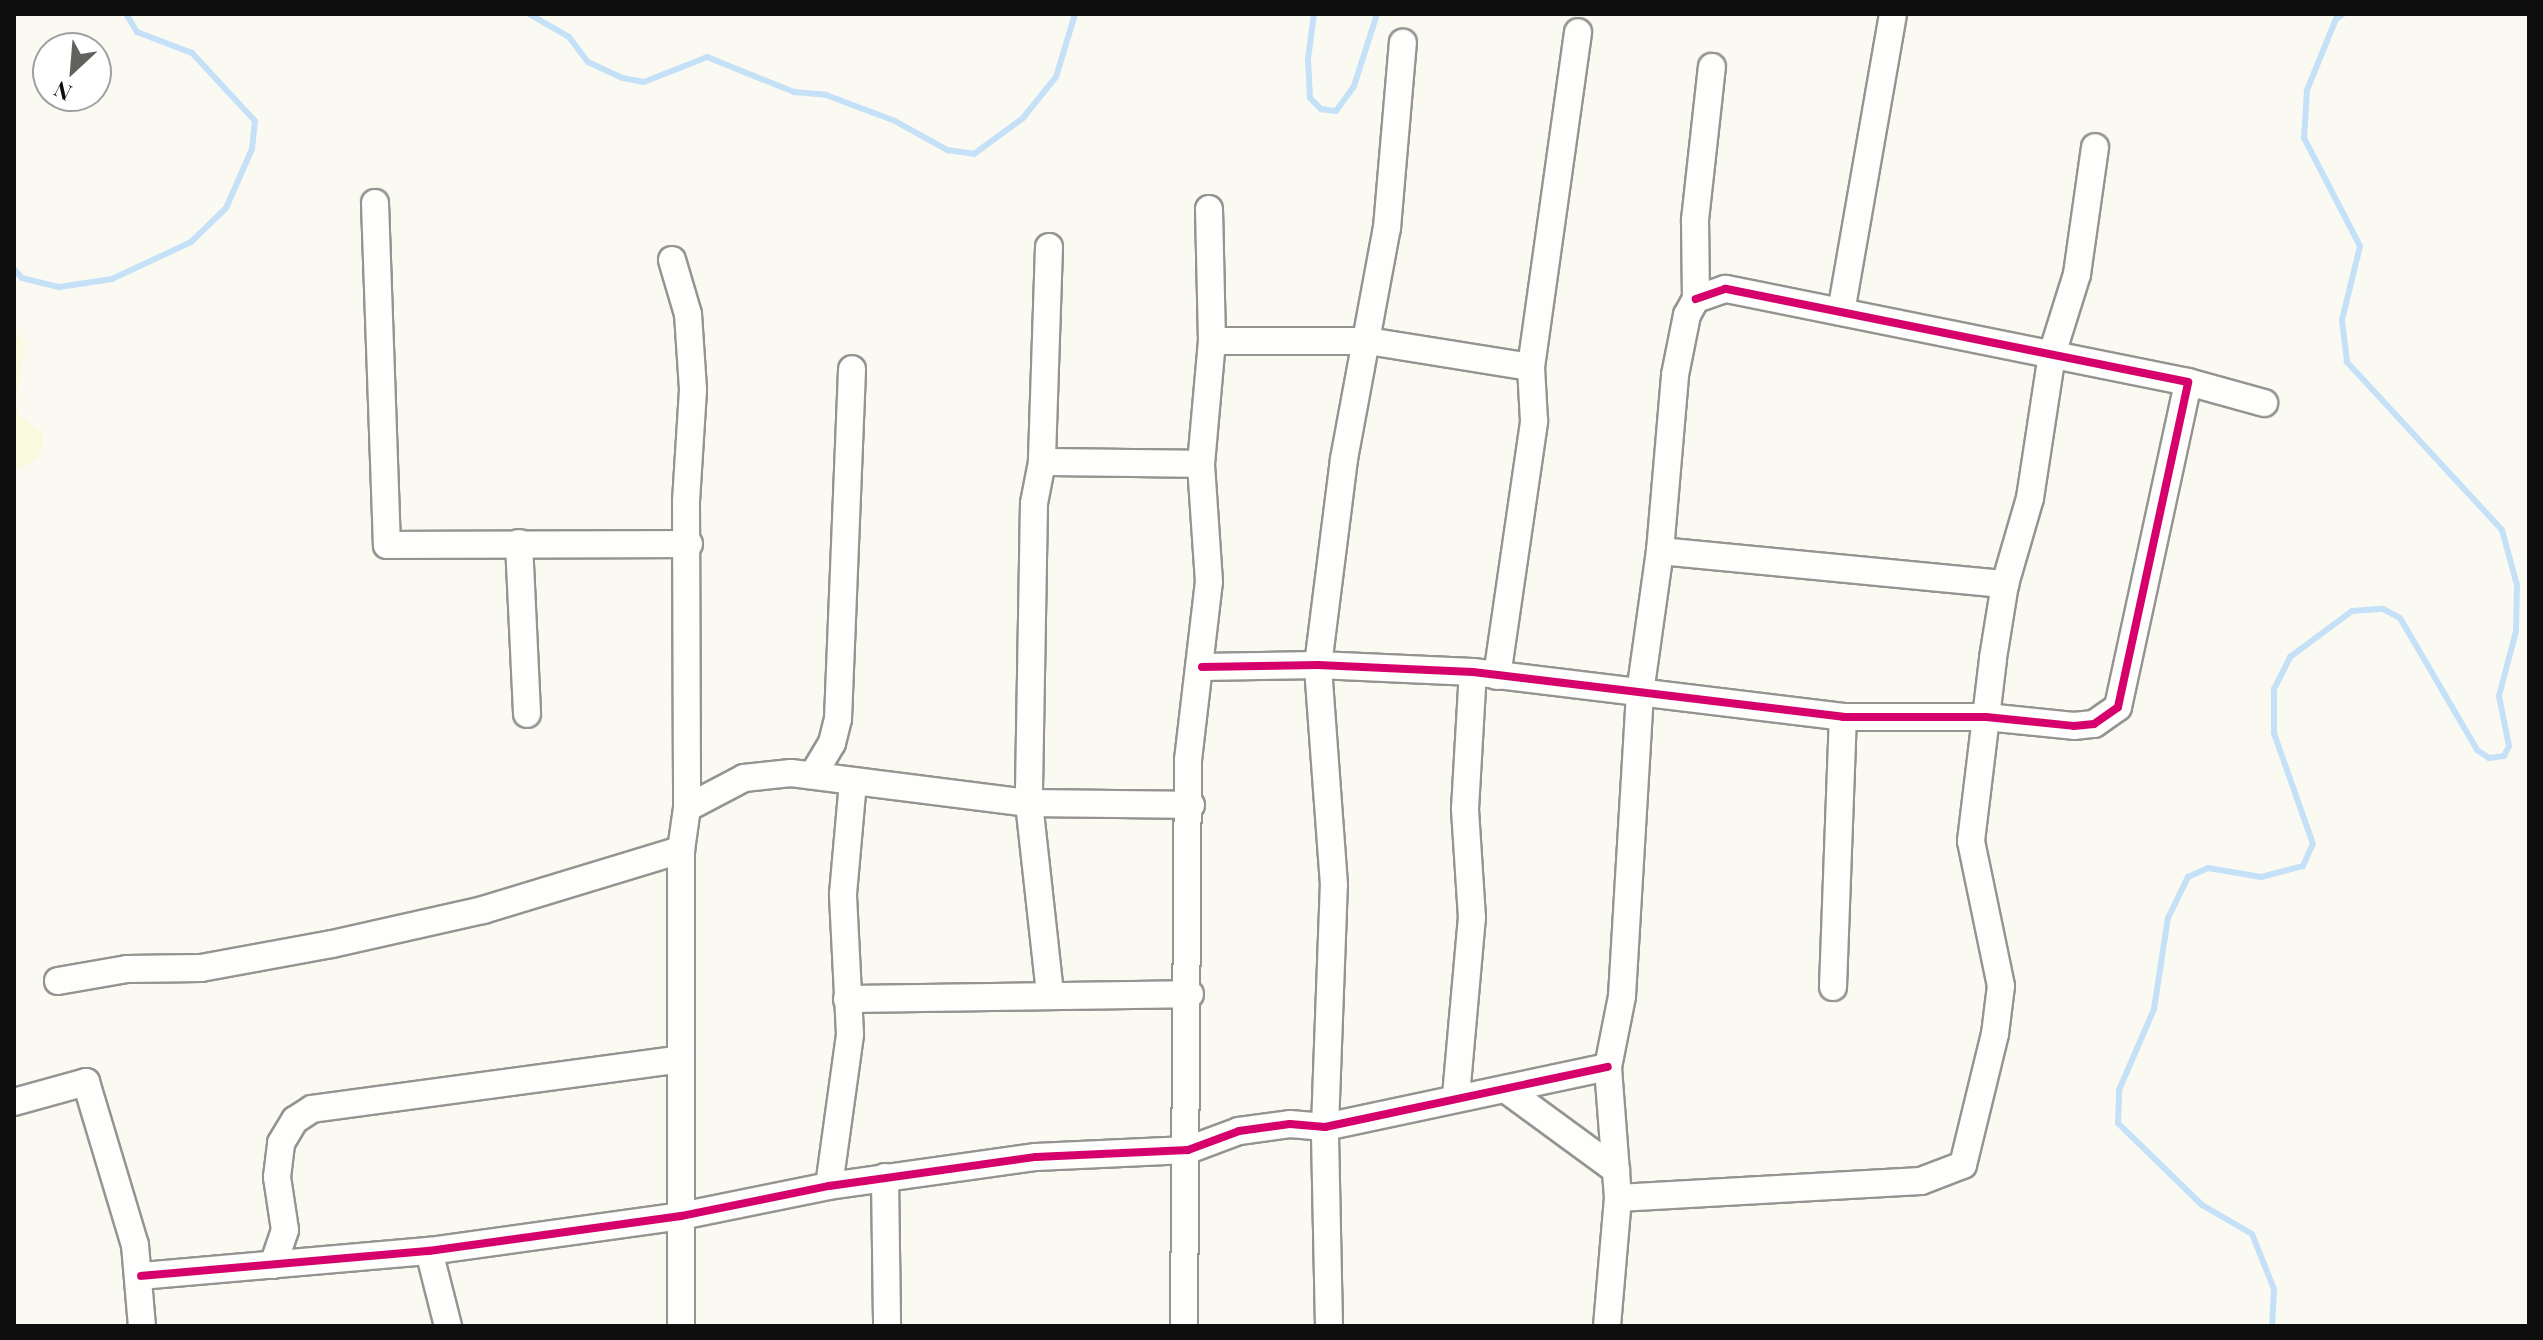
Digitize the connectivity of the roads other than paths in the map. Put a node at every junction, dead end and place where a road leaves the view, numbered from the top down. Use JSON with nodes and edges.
{"nodes":[{"id":1,"x":1893,"y":15,"type":"edge"},
{"id":2,"x":1578,"y":32,"type":"dead end"},
{"id":3,"x":1403,"y":43,"type":"dead end"},
{"id":4,"x":1712,"y":67,"type":"dead end"},
{"id":5,"x":2095,"y":147,"type":"dead end"},
{"id":6,"x":375,"y":203,"type":"dead end"},
{"id":7,"x":1209,"y":209,"type":"dead end"},
{"id":8,"x":1049,"y":247,"type":"dead end"},
{"id":9,"x":672,"y":260,"type":"dead end"},
{"id":10,"x":1696,"y":299,"type":"junction"},
{"id":11,"x":1841,"y":312,"type":"junction"},
{"id":12,"x":1212,"y":341,"type":"junction"},
{"id":13,"x":1368,"y":341,"type":"junction"},
{"id":14,"x":2052,"y":354,"type":"junction"},
{"id":15,"x":1531,"y":367,"type":"junction"},
{"id":16,"x":852,"y":369,"type":"dead end"},
{"id":17,"x":2188,"y":382,"type":"junction"},
{"id":18,"x":2264,"y":403,"type":"dead end"},
{"id":19,"x":1042,"y":462,"type":"junction"},
{"id":20,"x":1201,"y":464,"type":"junction"},
{"id":21,"x":519,"y":543,"type":"junction"},
{"id":22,"x":689,"y":544,"type":"junction"},
{"id":23,"x":1660,"y":551,"type":"junction"},
{"id":24,"x":2005,"y":584,"type":"junction"},
{"id":25,"x":1318,"y":665,"type":"junction"},
{"id":26,"x":1202,"y":667,"type":"junction"},
{"id":27,"x":1485,"y":674,"type":"junction"},
{"id":28,"x":1640,"y":693,"type":"junction"},
{"id":29,"x":527,"y":714,"type":"dead end"},
{"id":30,"x":1843,"y":717,"type":"junction"},
{"id":31,"x":1986,"y":717,"type":"junction"},
{"id":32,"x":814,"y":773,"type":"junction"},
{"id":33,"x":853,"y":782,"type":"junction"},
{"id":34,"x":1029,"y":803,"type":"junction"},
{"id":35,"x":1191,"y":805,"type":"junction"},
{"id":36,"x":687,"y":808,"type":"junction"},
{"id":37,"x":681,"y":850,"type":"junction"},
{"id":38,"x":58,"y":981,"type":"dead end"},
{"id":39,"x":1833,"y":987,"type":"dead end"},
{"id":40,"x":1050,"y":994,"type":"junction"},
{"id":41,"x":1190,"y":994,"type":"junction"},
{"id":42,"x":847,"y":999,"type":"junction"},
{"id":43,"x":680,"y":1059,"type":"junction"},
{"id":44,"x":1608,"y":1067,"type":"junction"},
{"id":45,"x":1508,"y":1091,"type":"junction"},
{"id":46,"x":1456,"y":1096,"type":"junction"},
{"id":47,"x":14,"y":1102,"type":"edge"},
{"id":48,"x":1325,"y":1127,"type":"junction"},
{"id":49,"x":1188,"y":1150,"type":"junction"},
{"id":50,"x":1616,"y":1170,"type":"junction"},
{"id":51,"x":885,"y":1177,"type":"junction"},
{"id":52,"x":829,"y":1186,"type":"junction"},
{"id":53,"x":1618,"y":1198,"type":"junction"},
{"id":54,"x":681,"y":1216,"type":"junction"},
{"id":55,"x":429,"y":1251,"type":"junction"},
{"id":56,"x":273,"y":1265,"type":"junction"},
{"id":57,"x":141,"y":1276,"type":"junction"},
{"id":58,"x":1182,"y":1325,"type":"edge"},
{"id":59,"x":142,"y":1326,"type":"edge"},
{"id":60,"x":448,"y":1326,"type":"edge"},
{"id":61,"x":681,"y":1326,"type":"edge"},
{"id":62,"x":887,"y":1326,"type":"edge"},
{"id":63,"x":1329,"y":1326,"type":"edge"},
{"id":64,"x":1607,"y":1326,"type":"edge"}],
"edges":[{"from":1,"to":11,"type":"street"},
{"from":2,"to":15,"type":"street"},
{"from":3,"to":13,"type":"street"},
{"from":4,"to":10,"type":"street"},
{"from":5,"to":14,"type":"street"},
{"from":6,"to":21,"type":"street"},
{"from":7,"to":12,"type":"street"},
{"from":8,"to":19,"type":"street"},
{"from":9,"to":22,"type":"street"},
{"from":10,"to":11,"type":"street"},
{"from":10,"to":23,"type":"street"},
{"from":11,"to":14,"type":"street"},
{"from":12,"to":13,"type":"street"},
{"from":12,"to":20,"type":"street"},
{"from":13,"to":15,"type":"street"},
{"from":13,"to":25,"type":"street"},
{"from":14,"to":17,"type":"street"},
{"from":14,"to":24,"type":"street"},
{"from":15,"to":27,"type":"street"},
{"from":16,"to":32,"type":"street"},
{"from":17,"to":18,"type":"street"},
{"from":17,"to":31,"type":"street"},
{"from":19,"to":20,"type":"street"},
{"from":19,"to":34,"type":"street"},
{"from":20,"to":26,"type":"street"},
{"from":21,"to":22,"type":"street"},
{"from":21,"to":29,"type":"street"},
{"from":22,"to":36,"type":"street"},
{"from":23,"to":24,"type":"street"},
{"from":23,"to":28,"type":"street"},
{"from":24,"to":31,"type":"street"},
{"from":25,"to":26,"type":"street"},
{"from":25,"to":27,"type":"street"},
{"from":25,"to":48,"type":"street"},
{"from":26,"to":35,"type":"street"},
{"from":27,"to":28,"type":"street"},
{"from":27,"to":46,"type":"street"},
{"from":28,"to":30,"type":"street"},
{"from":28,"to":44,"type":"street"},
{"from":30,"to":31,"type":"street"},
{"from":30,"to":39,"type":"street"},
{"from":31,"to":53,"type":"street"},
{"from":32,"to":33,"type":"street"},
{"from":32,"to":36,"type":"street"},
{"from":33,"to":34,"type":"street"},
{"from":33,"to":42,"type":"street"},
{"from":34,"to":35,"type":"street"},
{"from":34,"to":40,"type":"street"},
{"from":35,"to":41,"type":"street"},
{"from":36,"to":37,"type":"street"},
{"from":37,"to":38,"type":"street"},
{"from":37,"to":43,"type":"street"},
{"from":40,"to":41,"type":"street"},
{"from":40,"to":42,"type":"street"},
{"from":41,"to":49,"type":"street"},
{"from":42,"to":52,"type":"street"},
{"from":43,"to":54,"type":"street"},
{"from":43,"to":56,"type":"street"},
{"from":44,"to":45,"type":"street"},
{"from":44,"to":50,"type":"street"},
{"from":45,"to":46,"type":"street"},
{"from":45,"to":50,"type":"street"},
{"from":46,"to":48,"type":"street"},
{"from":47,"to":57,"type":"street"},
{"from":48,"to":49,"type":"street"},
{"from":48,"to":63,"type":"street"},
{"from":49,"to":51,"type":"street"},
{"from":49,"to":58,"type":"street"},
{"from":50,"to":53,"type":"street"},
{"from":51,"to":52,"type":"street"},
{"from":51,"to":62,"type":"street"},
{"from":52,"to":54,"type":"street"},
{"from":53,"to":64,"type":"street"},
{"from":54,"to":55,"type":"street"},
{"from":54,"to":61,"type":"street"},
{"from":55,"to":56,"type":"street"},
{"from":55,"to":60,"type":"street"},
{"from":56,"to":57,"type":"street"},
{"from":57,"to":59,"type":"street"}]}
